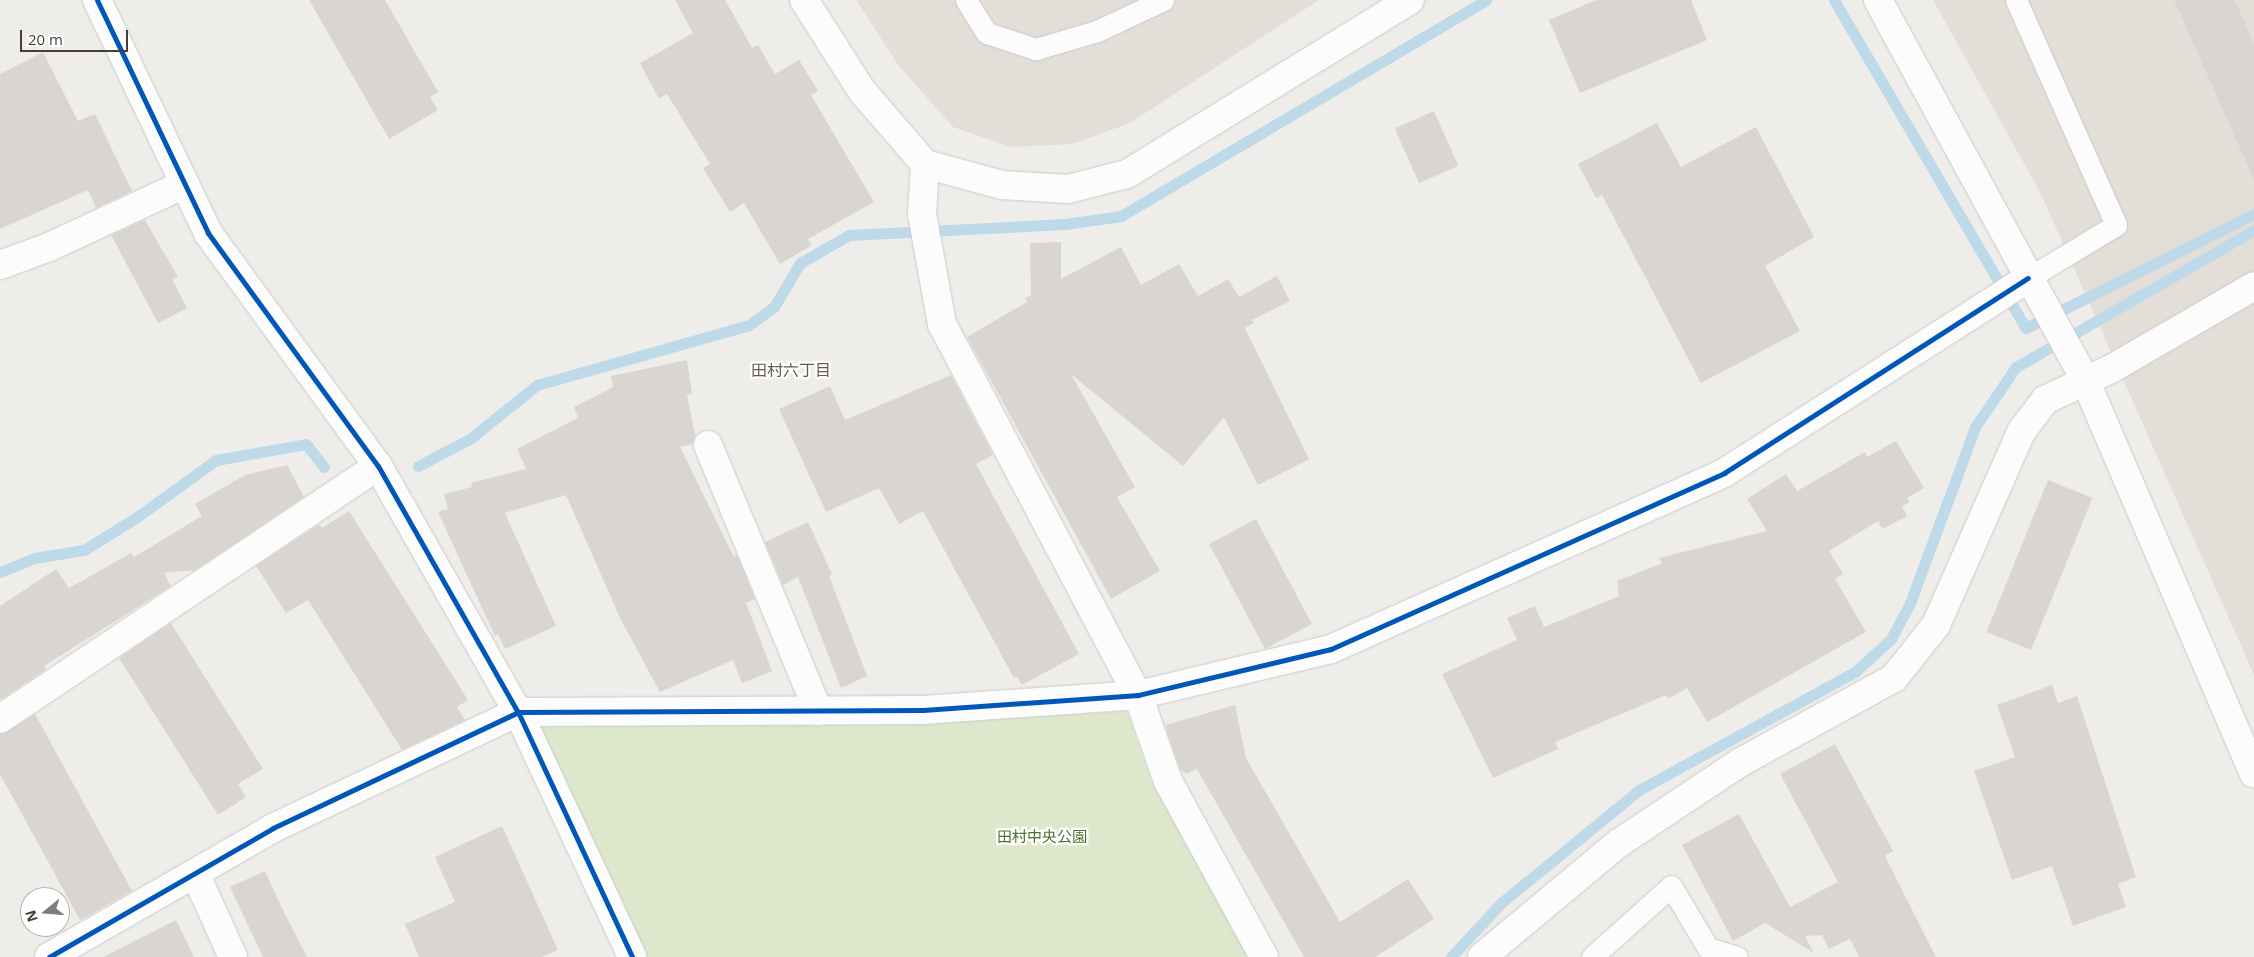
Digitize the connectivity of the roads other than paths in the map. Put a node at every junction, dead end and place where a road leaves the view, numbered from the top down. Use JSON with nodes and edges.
{"nodes":[{"id":1,"x":97,"y":0,"type":"edge"},
{"id":2,"x":804,"y":0,"type":"edge"},
{"id":3,"x":966,"y":0,"type":"edge"},
{"id":4,"x":1163,"y":0,"type":"edge"},
{"id":5,"x":1410,"y":0,"type":"edge"},
{"id":6,"x":1878,"y":0,"type":"edge"},
{"id":7,"x":2016,"y":0,"type":"edge"},
{"id":8,"x":1128,"y":8,"type":"edge"},
{"id":9,"x":925,"y":164,"type":"junction"},
{"id":10,"x":185,"y":184,"type":"junction"},
{"id":11,"x":0,"y":265,"type":"edge"},
{"id":12,"x":2028,"y":278,"type":"junction"},
{"id":13,"x":2254,"y":286,"type":"edge"},
{"id":14,"x":2080,"y":372,"type":"junction"},
{"id":15,"x":708,"y":445,"type":"dead end"},
{"id":16,"x":378,"y":466,"type":"junction"},
{"id":17,"x":1138,"y":695,"type":"junction"},
{"id":18,"x":818,"y":711,"type":"junction"},
{"id":19,"x":518,"y":712,"type":"junction"},
{"id":20,"x":0,"y":719,"type":"edge"},
{"id":21,"x":2254,"y":774,"type":"edge"},
{"id":22,"x":195,"y":873,"type":"junction"},
{"id":23,"x":49,"y":957,"type":"edge"},
{"id":24,"x":233,"y":957,"type":"edge"},
{"id":25,"x":632,"y":957,"type":"edge"},
{"id":26,"x":1264,"y":957,"type":"edge"},
{"id":27,"x":1482,"y":957,"type":"edge"},
{"id":28,"x":1592,"y":957,"type":"edge"},
{"id":29,"x":1737,"y":957,"type":"edge"}],
"edges":[{"from":1,"to":10,"type":"street"},
{"from":2,"to":9,"type":"street"},
{"from":3,"to":8,"type":"lane"},
{"from":4,"to":8,"type":"lane"},
{"from":5,"to":9,"type":"street"},
{"from":6,"to":12,"type":"street"},
{"from":7,"to":12,"type":"lane"},
{"from":9,"to":17,"type":"street"},
{"from":10,"to":11,"type":"street"},
{"from":10,"to":16,"type":"street"},
{"from":12,"to":14,"type":"street"},
{"from":12,"to":17,"type":"street"},
{"from":13,"to":14,"type":"street"},
{"from":14,"to":21,"type":"street"},
{"from":14,"to":27,"type":"street"},
{"from":15,"to":18,"type":"street"},
{"from":16,"to":19,"type":"street"},
{"from":16,"to":20,"type":"street"},
{"from":17,"to":18,"type":"street"},
{"from":17,"to":26,"type":"street"},
{"from":18,"to":19,"type":"street"},
{"from":19,"to":22,"type":"street"},
{"from":19,"to":25,"type":"street"},
{"from":22,"to":23,"type":"street"},
{"from":22,"to":24,"type":"street"},
{"from":28,"to":29,"type":"lane"}]}
